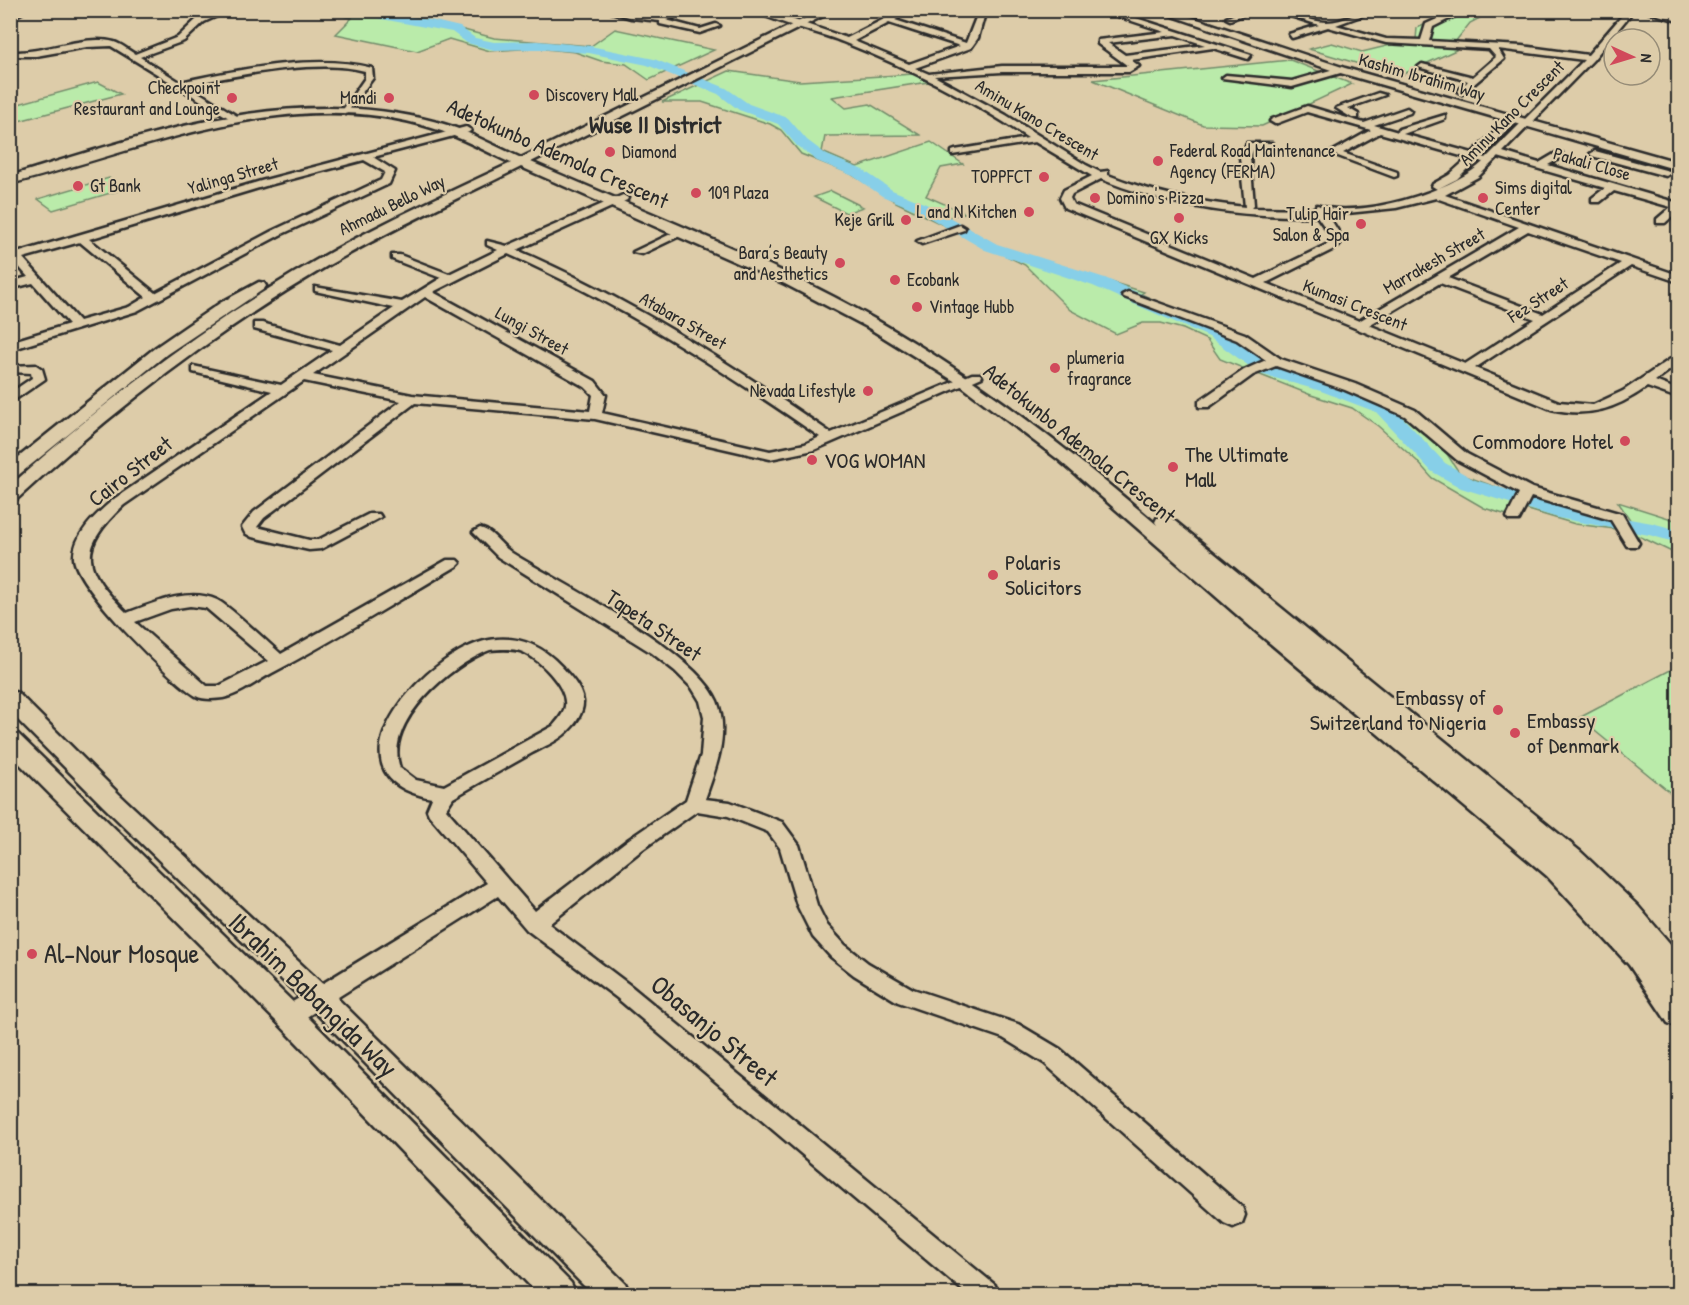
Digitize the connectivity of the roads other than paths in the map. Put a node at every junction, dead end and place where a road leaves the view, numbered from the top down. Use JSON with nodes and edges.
{"nodes":[{"id":1,"x":23,"y":10,"type":"edge"},
{"id":2,"x":227,"y":10,"type":"edge"},
{"id":3,"x":608,"y":10,"type":"edge"},
{"id":4,"x":694,"y":10,"type":"edge"},
{"id":5,"x":755,"y":10,"type":"edge"},
{"id":6,"x":909,"y":10,"type":"edge"},
{"id":7,"x":983,"y":10,"type":"edge"},
{"id":8,"x":1160,"y":10,"type":"edge"},
{"id":9,"x":1173,"y":10,"type":"edge"},
{"id":10,"x":1253,"y":10,"type":"edge"},
{"id":11,"x":1275,"y":10,"type":"edge"},
{"id":12,"x":1374,"y":10,"type":"edge"},
{"id":13,"x":1464,"y":10,"type":"edge"},
{"id":14,"x":1619,"y":10,"type":"edge"},
{"id":15,"x":1632,"y":10,"type":"edge"},
{"id":16,"x":1646,"y":10,"type":"edge"},
{"id":17,"x":1658,"y":10,"type":"edge"},
{"id":18,"x":820,"y":12,"type":"edge"},
{"id":19,"x":1114,"y":12,"type":"dead end"},
{"id":20,"x":774,"y":13,"type":"edge"},
{"id":21,"x":10,"y":16,"type":"edge"},
{"id":22,"x":1678,"y":17,"type":"edge"},
{"id":23,"x":1230,"y":18,"type":"dead end"},
{"id":24,"x":657,"y":20,"type":"junction"},
{"id":25,"x":890,"y":21,"type":"junction"},
{"id":26,"x":800,"y":22,"type":"junction"},
{"id":27,"x":716,"y":26,"type":"dead end"},
{"id":28,"x":1326,"y":26,"type":"junction"},
{"id":29,"x":821,"y":29,"type":"junction"},
{"id":30,"x":781,"y":31,"type":"junction"},
{"id":31,"x":1174,"y":33,"type":"junction"},
{"id":32,"x":1292,"y":36,"type":"dead end"},
{"id":33,"x":850,"y":40,"type":"junction"},
{"id":34,"x":1424,"y":45,"type":"junction"},
{"id":35,"x":968,"y":46,"type":"junction"},
{"id":36,"x":1491,"y":46,"type":"junction"},
{"id":37,"x":1214,"y":47,"type":"junction"},
{"id":38,"x":10,"y":54,"type":"edge"},
{"id":39,"x":136,"y":56,"type":"junction"},
{"id":40,"x":1578,"y":56,"type":"junction"},
{"id":41,"x":1248,"y":57,"type":"dead end"},
{"id":42,"x":1124,"y":58,"type":"junction"},
{"id":43,"x":1590,"y":58,"type":"junction"},
{"id":44,"x":912,"y":66,"type":"junction"},
{"id":45,"x":1422,"y":67,"type":"dead end"},
{"id":46,"x":1341,"y":70,"type":"junction"},
{"id":47,"x":933,"y":74,"type":"junction"},
{"id":48,"x":1226,"y":78,"type":"dead end"},
{"id":49,"x":1476,"y":80,"type":"junction"},
{"id":50,"x":181,"y":84,"type":"junction"},
{"id":51,"x":1462,"y":90,"type":"dead end"},
{"id":52,"x":1381,"y":96,"type":"dead end"},
{"id":53,"x":632,"y":102,"type":"junction"},
{"id":54,"x":348,"y":109,"type":"junction"},
{"id":55,"x":1407,"y":111,"type":"dead end"},
{"id":56,"x":232,"y":116,"type":"junction"},
{"id":57,"x":1442,"y":117,"type":"dead end"},
{"id":58,"x":1275,"y":121,"type":"dead end"},
{"id":59,"x":1515,"y":122,"type":"junction"},
{"id":60,"x":1373,"y":126,"type":"junction"},
{"id":61,"x":460,"y":131,"type":"junction"},
{"id":62,"x":1402,"y":131,"type":"junction"},
{"id":63,"x":1036,"y":139,"type":"junction"},
{"id":64,"x":1426,"y":139,"type":"dead end"},
{"id":65,"x":1269,"y":145,"type":"dead end"},
{"id":66,"x":955,"y":153,"type":"dead end"},
{"id":67,"x":1594,"y":154,"type":"dead end"},
{"id":68,"x":1559,"y":155,"type":"dead end"},
{"id":69,"x":1472,"y":156,"type":"junction"},
{"id":70,"x":366,"y":157,"type":"junction"},
{"id":71,"x":1492,"y":157,"type":"junction"},
{"id":72,"x":520,"y":158,"type":"junction"},
{"id":73,"x":1678,"y":161,"type":"edge"},
{"id":74,"x":1630,"y":163,"type":"junction"},
{"id":75,"x":1540,"y":166,"type":"junction"},
{"id":76,"x":1678,"y":166,"type":"edge"},
{"id":77,"x":1620,"y":170,"type":"dead end"},
{"id":78,"x":1666,"y":173,"type":"dead end"},
{"id":79,"x":1102,"y":174,"type":"junction"},
{"id":80,"x":1394,"y":174,"type":"dead end"},
{"id":81,"x":10,"y":177,"type":"edge"},
{"id":82,"x":1612,"y":182,"type":"junction"},
{"id":83,"x":1426,"y":191,"type":"junction"},
{"id":84,"x":1677,"y":191,"type":"dead end"},
{"id":85,"x":1437,"y":195,"type":"junction"},
{"id":86,"x":617,"y":200,"type":"junction"},
{"id":87,"x":1596,"y":200,"type":"dead end"},
{"id":88,"x":1662,"y":201,"type":"junction"},
{"id":89,"x":1249,"y":205,"type":"junction"},
{"id":90,"x":1678,"y":206,"type":"edge"},
{"id":91,"x":1319,"y":210,"type":"junction"},
{"id":92,"x":1661,"y":221,"type":"dead end"},
{"id":93,"x":1527,"y":227,"type":"junction"},
{"id":94,"x":960,"y":228,"type":"dead end"},
{"id":95,"x":681,"y":233,"type":"junction"},
{"id":96,"x":82,"y":238,"type":"junction"},
{"id":97,"x":927,"y":239,"type":"dead end"},
{"id":98,"x":491,"y":243,"type":"dead end"},
{"id":99,"x":508,"y":250,"type":"junction"},
{"id":100,"x":638,"y":252,"type":"dead end"},
{"id":101,"x":396,"y":257,"type":"dead end"},
{"id":102,"x":14,"y":259,"type":"edge"},
{"id":103,"x":1630,"y":262,"type":"junction"},
{"id":104,"x":36,"y":278,"type":"junction"},
{"id":105,"x":450,"y":278,"type":"junction"},
{"id":106,"x":1438,"y":278,"type":"junction"},
{"id":107,"x":1678,"y":279,"type":"edge"},
{"id":108,"x":1255,"y":284,"type":"junction"},
{"id":109,"x":10,"y":286,"type":"edge"},
{"id":110,"x":319,"y":289,"type":"dead end"},
{"id":111,"x":425,"y":292,"type":"junction"},
{"id":112,"x":1128,"y":295,"type":"dead end"},
{"id":113,"x":155,"y":299,"type":"junction"},
{"id":114,"x":402,"y":306,"type":"junction"},
{"id":115,"x":1543,"y":318,"type":"junction"},
{"id":116,"x":258,"y":326,"type":"dead end"},
{"id":117,"x":1359,"y":326,"type":"junction"},
{"id":118,"x":78,"y":327,"type":"junction"},
{"id":119,"x":10,"y":346,"type":"edge"},
{"id":120,"x":340,"y":349,"type":"junction"},
{"id":121,"x":1678,"y":358,"type":"edge"},
{"id":122,"x":1272,"y":362,"type":"junction"},
{"id":123,"x":12,"y":367,"type":"edge"},
{"id":124,"x":197,"y":369,"type":"dead end"},
{"id":125,"x":1466,"y":369,"type":"junction"},
{"id":126,"x":300,"y":376,"type":"junction"},
{"id":127,"x":971,"y":379,"type":"junction"},
{"id":128,"x":1646,"y":382,"type":"junction"},
{"id":129,"x":280,"y":389,"type":"junction"},
{"id":130,"x":1678,"y":394,"type":"edge"},
{"id":131,"x":10,"y":399,"type":"edge"},
{"id":132,"x":412,"y":399,"type":"junction"},
{"id":133,"x":1204,"y":404,"type":"dead end"},
{"id":134,"x":595,"y":415,"type":"junction"},
{"id":135,"x":830,"y":438,"type":"junction"},
{"id":136,"x":10,"y":473,"type":"edge"},
{"id":137,"x":1527,"y":491,"type":"junction"},
{"id":138,"x":10,"y":496,"type":"edge"},
{"id":139,"x":374,"y":517,"type":"dead end"},
{"id":140,"x":1514,"y":517,"type":"dead end"},
{"id":141,"x":480,"y":532,"type":"dead end"},
{"id":142,"x":1632,"y":543,"type":"dead end"},
{"id":143,"x":452,"y":563,"type":"dead end"},
{"id":144,"x":124,"y":620,"type":"junction"},
{"id":145,"x":280,"y":662,"type":"junction"},
{"id":146,"x":10,"y":698,"type":"edge"},
{"id":147,"x":10,"y":740,"type":"edge"},
{"id":148,"x":446,"y":793,"type":"junction"},
{"id":149,"x":694,"y":804,"type":"junction"},
{"id":150,"x":500,"y":885,"type":"junction"},
{"id":151,"x":534,"y":924,"type":"junction"},
{"id":152,"x":1678,"y":972,"type":"edge"},
{"id":153,"x":320,"y":999,"type":"junction"},
{"id":154,"x":289,"y":1016,"type":"junction"},
{"id":155,"x":1678,"y":1016,"type":"edge"},
{"id":156,"x":1233,"y":1215,"type":"dead end"},
{"id":157,"x":560,"y":1294,"type":"edge"},
{"id":158,"x":614,"y":1294,"type":"edge"},
{"id":159,"x":986,"y":1294,"type":"edge"}],
"edges":[{"from":1,"to":21,"type":"highway"},
{"from":2,"to":39,"type":"street"},
{"from":3,"to":24,"type":"street"},
{"from":4,"to":24,"type":"street"},
{"from":5,"to":20,"type":"street","name":"Aminu Kano Crescent"},
{"from":6,"to":25,"type":"street"},
{"from":7,"to":35,"type":"street"},
{"from":8,"to":46,"type":"main road","name":"Kashim Ibrahim Way"},
{"from":9,"to":59,"type":"main road","name":"Kashim Ibrahim Way"},
{"from":10,"to":23,"type":"street"},
{"from":11,"to":28,"type":"street"},
{"from":12,"to":28,"type":"street"},
{"from":13,"to":34,"type":"street"},
{"from":14,"to":40,"type":"street","name":"Aminu Kano Crescent"},
{"from":15,"to":43,"type":"street","name":"Aminu Kano Crescent"},
{"from":16,"to":22,"type":"main road"},
{"from":17,"to":22,"type":"main road"},
{"from":18,"to":20,"type":"main road"},
{"from":18,"to":26,"type":"main road","name":"Ahmadu Bello Way"},
{"from":18,"to":29,"type":"main road"},
{"from":19,"to":31,"type":"street"},
{"from":20,"to":26,"type":"street","name":"Aminu Kano Crescent"},
{"from":20,"to":30,"type":"main road"},
{"from":24,"to":27,"type":"street"},
{"from":25,"to":33,"type":"street"},
{"from":25,"to":35,"type":"street"},
{"from":26,"to":29,"type":"street","name":"Aminu Kano Crescent"},
{"from":26,"to":30,"type":"main road","name":"Ahmadu Bello Way"},
{"from":28,"to":32,"type":"street"},
{"from":28,"to":34,"type":"street"},
{"from":29,"to":30,"type":"main road"},
{"from":29,"to":33,"type":"street","name":"Aminu Kano Crescent"},
{"from":30,"to":53,"type":"main road","name":"Ahmadu Bello Way"},
{"from":30,"to":53,"type":"main road","name":"Ahmadu Bello Way"},
{"from":31,"to":37,"type":"street"},
{"from":31,"to":42,"type":"street"},
{"from":33,"to":44,"type":"street","name":"Aminu Kano Crescent"},
{"from":34,"to":36,"type":"street"},
{"from":35,"to":44,"type":"street"},
{"from":36,"to":40,"type":"street"},
{"from":36,"to":49,"type":"street"},
{"from":37,"to":41,"type":"street"},
{"from":37,"to":42,"type":"street"},
{"from":38,"to":39,"type":"street"},
{"from":39,"to":50,"type":"street"},
{"from":40,"to":43,"type":"street"},
{"from":40,"to":59,"type":"street","name":"Aminu Kano Crescent"},
{"from":42,"to":47,"type":"street"},
{"from":43,"to":59,"type":"street","name":"Aminu Kano Crescent"},
{"from":44,"to":47,"type":"street","name":"Aminu Kano Crescent"},
{"from":44,"to":63,"type":"street","name":"Aminu Kano Crescent"},
{"from":45,"to":49,"type":"street"},
{"from":46,"to":48,"type":"street"},
{"from":46,"to":59,"type":"main road","name":"Kashim Ibrahim Way"},
{"from":47,"to":79,"type":"street","name":"Aminu Kano Crescent"},
{"from":49,"to":51,"type":"street"},
{"from":50,"to":54,"type":"street"},
{"from":50,"to":56,"type":"street"},
{"from":52,"to":60,"type":"street"},
{"from":53,"to":72,"type":"main road","name":"Ahmadu Bello Way"},
{"from":54,"to":56,"type":"main road","name":"Adetokunbo Ademola Crescent"},
{"from":54,"to":61,"type":"main road","name":"Adetokunbo Ademola Crescent"},
{"from":55,"to":60,"type":"street"},
{"from":56,"to":81,"type":"main road","name":"Adetokunbo Ademola Crescent"},
{"from":57,"to":62,"type":"street"},
{"from":58,"to":60,"type":"street"},
{"from":59,"to":69,"type":"street","name":"Aminu Kano Crescent"},
{"from":59,"to":71,"type":"street","name":"Aminu Kano Crescent"},
{"from":59,"to":73,"type":"main road","name":"Kashim Ibrahim Way"},
{"from":59,"to":76,"type":"main road"},
{"from":60,"to":62,"type":"street"},
{"from":60,"to":69,"type":"street","name":"Pakali Close"},
{"from":60,"to":80,"type":"street"},
{"from":61,"to":70,"type":"street","name":"Yalinga Street"},
{"from":61,"to":72,"type":"main road","name":"Adetokunbo Ademola Crescent"},
{"from":62,"to":64,"type":"street"},
{"from":63,"to":66,"type":"street"},
{"from":63,"to":79,"type":"street","name":"Aminu Kano Crescent"},
{"from":65,"to":89,"type":"street"},
{"from":67,"to":74,"type":"street"},
{"from":68,"to":75,"type":"street"},
{"from":69,"to":71,"type":"street","name":"Pakali Close"},
{"from":69,"to":83,"type":"street","name":"Aminu Kano Crescent"},
{"from":70,"to":96,"type":"street","name":"Yalinga Street"},
{"from":70,"to":113,"type":"street"},
{"from":71,"to":75,"type":"street","name":"Pakali Close"},
{"from":71,"to":85,"type":"street","name":"Aminu Kano Crescent"},
{"from":72,"to":86,"type":"main road","name":"Adetokunbo Ademola Crescent"},
{"from":72,"to":136,"type":"main road","name":"Ahmadu Bello Way"},
{"from":72,"to":138,"type":"main road","name":"Ahmadu Bello Way"},
{"from":74,"to":77,"type":"street"},
{"from":74,"to":78,"type":"street"},
{"from":75,"to":82,"type":"street","name":"Pakali Close"},
{"from":79,"to":89,"type":"street","name":"Aminu Kano Crescent"},
{"from":79,"to":91,"type":"street","name":"Aminu Kano Crescent"},
{"from":79,"to":108,"type":"street","name":"Kumasi Crescent"},
{"from":82,"to":87,"type":"street"},
{"from":82,"to":88,"type":"street","name":"Pakali Close"},
{"from":83,"to":85,"type":"street"},
{"from":83,"to":91,"type":"street","name":"Aminu Kano Crescent"},
{"from":84,"to":88,"type":"street"},
{"from":85,"to":91,"type":"street","name":"Aminu Kano Crescent"},
{"from":85,"to":93,"type":"street"},
{"from":86,"to":95,"type":"main road","name":"Adetokunbo Ademola Crescent"},
{"from":86,"to":99,"type":"street","name":"Cairo Street"},
{"from":86,"to":127,"type":"main road","name":"Adetokunbo Ademola Crescent"},
{"from":88,"to":90,"type":"street","name":"Pakali Close"},
{"from":89,"to":91,"type":"street","name":"Aminu Kano Crescent"},
{"from":90,"to":92,"type":"street"},
{"from":91,"to":108,"type":"street"},
{"from":93,"to":103,"type":"street"},
{"from":93,"to":106,"type":"street","name":"Marrakesh Street"},
{"from":94,"to":97,"type":"street"},
{"from":95,"to":100,"type":"street"},
{"from":95,"to":127,"type":"main road","name":"Adetokunbo Ademola Crescent"},
{"from":96,"to":102,"type":"street","name":"Yalinga Street"},
{"from":96,"to":113,"type":"street"},
{"from":98,"to":99,"type":"street","name":"Atabara Street"},
{"from":99,"to":105,"type":"street","name":"Cairo Street"},
{"from":99,"to":135,"type":"street","name":"Atabara Street"},
{"from":101,"to":105,"type":"street"},
{"from":102,"to":104,"type":"street"},
{"from":103,"to":107,"type":"street"},
{"from":103,"to":115,"type":"street","name":"Fez Street"},
{"from":104,"to":109,"type":"street"},
{"from":104,"to":118,"type":"street"},
{"from":105,"to":111,"type":"street","name":"Cairo Street"},
{"from":106,"to":115,"type":"street"},
{"from":106,"to":117,"type":"street","name":"Marrakesh Street"},
{"from":108,"to":117,"type":"street","name":"Kumasi Crescent"},
{"from":110,"to":114,"type":"street"},
{"from":111,"to":114,"type":"street","name":"Cairo Street"},
{"from":111,"to":134,"type":"street","name":"Lungi Street"},
{"from":112,"to":122,"type":"street"},
{"from":113,"to":118,"type":"street"},
{"from":114,"to":120,"type":"street","name":"Cairo Street"},
{"from":115,"to":125,"type":"street","name":"Fez Street"},
{"from":116,"to":120,"type":"street"},
{"from":117,"to":125,"type":"street","name":"Kumasi Crescent"},
{"from":118,"to":119,"type":"street"},
{"from":120,"to":126,"type":"street","name":"Cairo Street"},
{"from":121,"to":128,"type":"street","name":"Kumasi Crescent"},
{"from":122,"to":133,"type":"street"},
{"from":122,"to":137,"type":"street"},
{"from":123,"to":131,"type":"street"},
{"from":124,"to":129,"type":"street"},
{"from":125,"to":128,"type":"street","name":"Kumasi Crescent"},
{"from":126,"to":129,"type":"street","name":"Cairo Street"},
{"from":126,"to":132,"type":"street"},
{"from":127,"to":135,"type":"street"},
{"from":127,"to":152,"type":"main road","name":"Adetokunbo Ademola Crescent"},
{"from":127,"to":155,"type":"main road","name":"Adetokunbo Ademola Crescent"},
{"from":128,"to":130,"type":"street"},
{"from":129,"to":144,"type":"street","name":"Cairo Street"},
{"from":132,"to":134,"type":"street"},
{"from":132,"to":139,"type":"street"},
{"from":134,"to":135,"type":"street"},
{"from":137,"to":140,"type":"street"},
{"from":137,"to":142,"type":"street"},
{"from":141,"to":149,"type":"street","name":"Tapeta Street"},
{"from":143,"to":145,"type":"street","name":"Cairo Street"},
{"from":144,"to":145,"type":"street"},
{"from":144,"to":145,"type":"street","name":"Cairo Street"},
{"from":146,"to":153,"type":"main road","name":"Ibrahim Babangida Way"},
{"from":147,"to":154,"type":"main road","name":"Ibrahim Babangida Way"},
{"from":148,"to":148,"type":"street"},
{"from":148,"to":150,"type":"street","name":"Obasanjo Street"},
{"from":149,"to":151,"type":"street"},
{"from":149,"to":156,"type":"street"},
{"from":150,"to":151,"type":"street","name":"Obasanjo Street"},
{"from":150,"to":153,"type":"street"},
{"from":151,"to":159,"type":"street","name":"Obasanjo Street"},
{"from":153,"to":154,"type":"street"},
{"from":153,"to":158,"type":"main road","name":"Ibrahim Babangida Way"},
{"from":154,"to":157,"type":"main road","name":"Ibrahim Babangida Way"}]}
